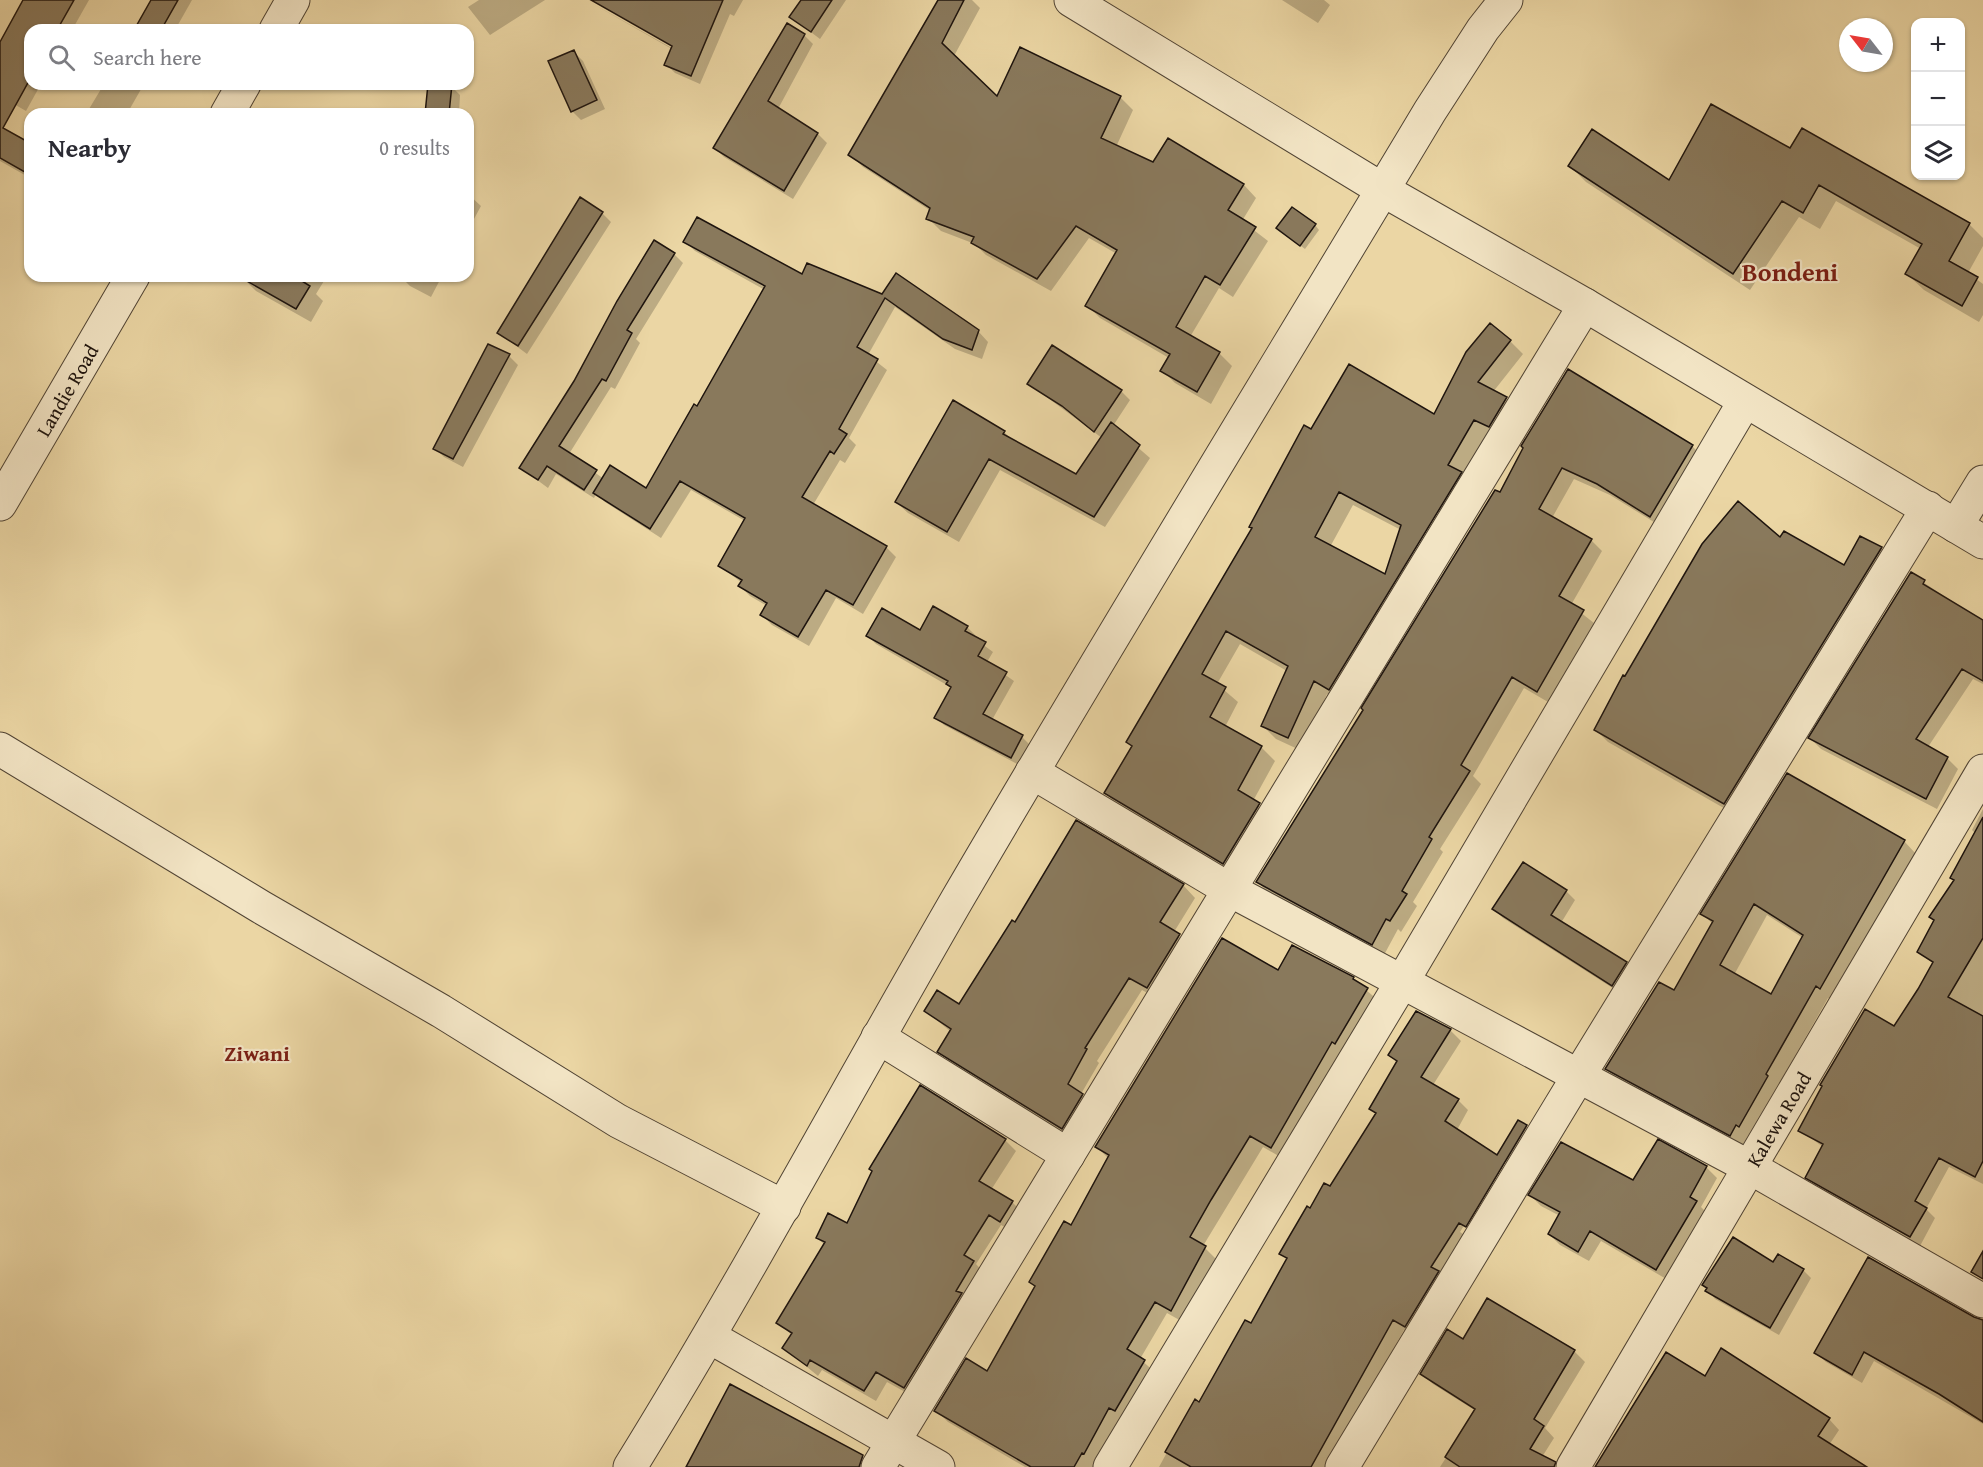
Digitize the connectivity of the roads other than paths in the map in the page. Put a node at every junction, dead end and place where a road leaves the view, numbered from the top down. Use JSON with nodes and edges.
{"nodes":[{"id":1,"x":293,"y":0,"type":"edge"},
{"id":2,"x":1071,"y":0,"type":"edge"},
{"id":3,"x":1506,"y":0,"type":"edge"},
{"id":4,"x":279,"y":24,"type":"edge"},
{"id":5,"x":241,"y":90,"type":"edge"},
{"id":6,"x":230,"y":108,"type":"edge"},
{"id":7,"x":1383,"y":189,"type":"junction"},
{"id":8,"x":130,"y":282,"type":"edge"},
{"id":9,"x":1585,"y":305,"type":"junction"},
{"id":10,"x":1745,"y":401,"type":"junction"},
{"id":11,"x":1983,"y":482,"type":"edge"},
{"id":12,"x":0,"y":504,"type":"edge"},
{"id":13,"x":1928,"y":508,"type":"junction"},
{"id":14,"x":1970,"y":534,"type":"edge"},
{"id":15,"x":0,"y":749,"type":"edge"},
{"id":16,"x":1983,"y":771,"type":"edge"},
{"id":17,"x":1032,"y":772,"type":"junction"},
{"id":18,"x":1230,"y":890,"type":"junction"},
{"id":19,"x":1402,"y":982,"type":"junction"},
{"id":20,"x":878,"y":1037,"type":"junction"},
{"id":21,"x":1578,"y":1077,"type":"junction"},
{"id":22,"x":1068,"y":1155,"type":"junction"},
{"id":23,"x":1751,"y":1168,"type":"junction"},
{"id":24,"x":784,"y":1207,"type":"junction"},
{"id":25,"x":1983,"y":1301,"type":"edge"},
{"id":26,"x":711,"y":1337,"type":"junction"},
{"id":27,"x":886,"y":1454,"type":"edge"},
{"id":28,"x":630,"y":1467,"type":"edge"},
{"id":29,"x":938,"y":1467,"type":"edge"},
{"id":30,"x":1110,"y":1467,"type":"edge"},
{"id":31,"x":1342,"y":1467,"type":"edge"},
{"id":32,"x":1573,"y":1467,"type":"edge"}],
"edges":[{"from":1,"to":4,"type":"street"},
{"from":2,"to":7,"type":"street"},
{"from":3,"to":7,"type":"street"},
{"from":5,"to":6,"type":"street"},
{"from":7,"to":9,"type":"street"},
{"from":7,"to":17,"type":"street"},
{"from":8,"to":12,"type":"street","name":"Landie Road"},
{"from":9,"to":10,"type":"street"},
{"from":9,"to":18,"type":"street"},
{"from":10,"to":13,"type":"street"},
{"from":10,"to":19,"type":"street"},
{"from":11,"to":14,"type":"street"},
{"from":13,"to":14,"type":"street"},
{"from":13,"to":21,"type":"street"},
{"from":15,"to":24,"type":"street"},
{"from":16,"to":23,"type":"street","name":"Kalewa Road"},
{"from":17,"to":18,"type":"street"},
{"from":17,"to":20,"type":"street"},
{"from":18,"to":19,"type":"street"},
{"from":18,"to":22,"type":"street"},
{"from":19,"to":21,"type":"street"},
{"from":19,"to":30,"type":"street"},
{"from":20,"to":22,"type":"street"},
{"from":20,"to":24,"type":"street"},
{"from":21,"to":23,"type":"street"},
{"from":21,"to":31,"type":"street"},
{"from":22,"to":27,"type":"street"},
{"from":23,"to":25,"type":"street"},
{"from":23,"to":32,"type":"street","name":"Kalewa Road"},
{"from":24,"to":26,"type":"street"},
{"from":26,"to":27,"type":"street"},
{"from":26,"to":28,"type":"street"},
{"from":27,"to":29,"type":"street"}]}
